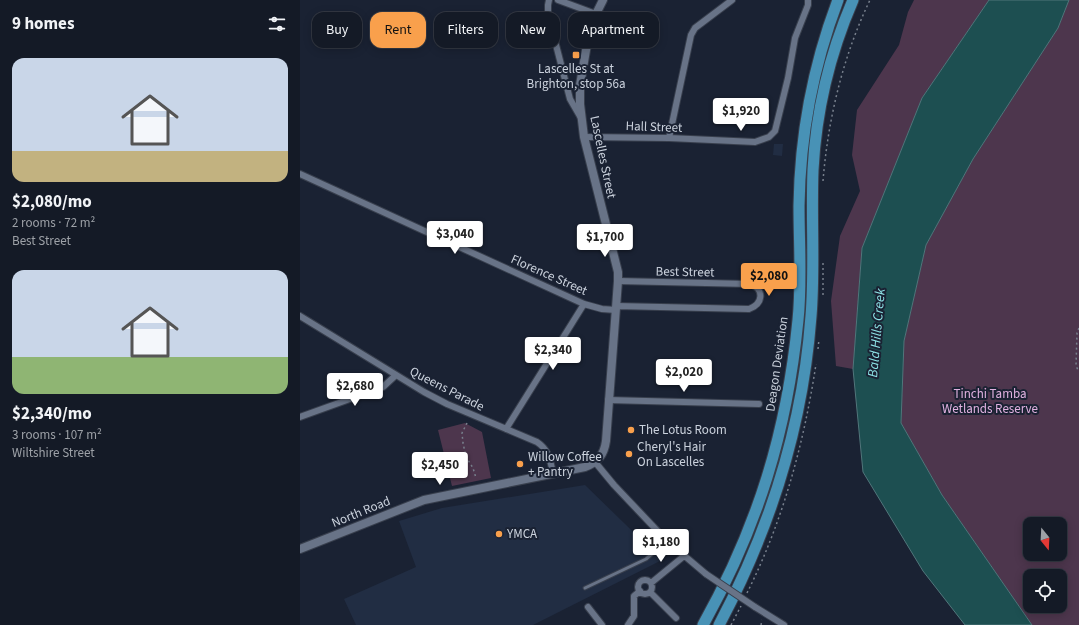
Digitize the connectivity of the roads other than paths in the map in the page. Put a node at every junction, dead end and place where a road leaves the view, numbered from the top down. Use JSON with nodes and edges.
{"nodes":[{"id":1,"x":549,"y":0,"type":"edge"},
{"id":2,"x":558,"y":0,"type":"edge"},
{"id":3,"x":604,"y":0,"type":"edge"},
{"id":4,"x":732,"y":0,"type":"edge"},
{"id":5,"x":808,"y":0,"type":"edge"},
{"id":6,"x":838,"y":0,"type":"edge"},
{"id":7,"x":853,"y":0,"type":"edge"},
{"id":8,"x":591,"y":12,"type":"edge"},
{"id":9,"x":597,"y":12,"type":"edge"},
{"id":10,"x":586,"y":48,"type":"edge"},
{"id":11,"x":582,"y":121,"type":"junction"},
{"id":12,"x":584,"y":137,"type":"junction"},
{"id":13,"x":669,"y":138,"type":"junction"},
{"id":14,"x":300,"y":174,"type":"edge"},
{"id":15,"x":618,"y":281,"type":"junction"},
{"id":16,"x":584,"y":304,"type":"junction"},
{"id":17,"x":616,"y":308,"type":"junction"},
{"id":18,"x":300,"y":316,"type":"edge"},
{"id":19,"x":396,"y":375,"type":"junction"},
{"id":20,"x":608,"y":400,"type":"junction"},
{"id":21,"x":759,"y":404,"type":"dead end"},
{"id":22,"x":300,"y":417,"type":"edge"},
{"id":23,"x":506,"y":429,"type":"junction"},
{"id":24,"x":596,"y":462,"type":"junction"},
{"id":25,"x":553,"y":473,"type":"junction"},
{"id":26,"x":667,"y":541,"type":"junction"},
{"id":27,"x":300,"y":549,"type":"edge"},
{"id":28,"x":684,"y":556,"type":"junction"},
{"id":29,"x":651,"y":583,"type":"junction"},
{"id":30,"x":585,"y":588,"type":"dead end"},
{"id":31,"x":640,"y":591,"type":"junction"},
{"id":32,"x":650,"y":592,"type":"junction"},
{"id":33,"x":588,"y":607,"type":"dead end"},
{"id":34,"x":676,"y":618,"type":"dead end"},
{"id":35,"x":602,"y":625,"type":"edge"},
{"id":36,"x":628,"y":625,"type":"edge"},
{"id":37,"x":703,"y":625,"type":"edge"},
{"id":38,"x":719,"y":625,"type":"edge"},
{"id":39,"x":784,"y":625,"type":"edge"}],
"edges":[{"from":1,"to":11,"type":"street"},
{"from":2,"to":8,"type":"street"},
{"from":3,"to":9,"type":"street","name":"Lascelles Street"},
{"from":4,"to":13,"type":"street"},
{"from":5,"to":13,"type":"street","name":"Hall Street"},
{"from":6,"to":37,"type":"highway","name":"Deagon Deviation"},
{"from":7,"to":38,"type":"highway","name":"Deagon Deviation"},
{"from":10,"to":11,"type":"street","name":"Lascelles Street"},
{"from":11,"to":12,"type":"street","name":"Lascelles Street"},
{"from":12,"to":13,"type":"street","name":"Hall Street"},
{"from":12,"to":15,"type":"street","name":"Lascelles Street"},
{"from":14,"to":16,"type":"street","name":"Florence Street"},
{"from":15,"to":17,"type":"street","name":"Lascelles Street"},
{"from":15,"to":17,"type":"street","name":"Best Street"},
{"from":16,"to":17,"type":"street","name":"Florence Street"},
{"from":16,"to":23,"type":"street"},
{"from":17,"to":20,"type":"street","name":"Lascelles Street"},
{"from":18,"to":19,"type":"street","name":"Queens Parade"},
{"from":19,"to":22,"type":"street"},
{"from":19,"to":23,"type":"street","name":"Queens Parade"},
{"from":20,"to":21,"type":"street"},
{"from":20,"to":24,"type":"street","name":"Lascelles Street"},
{"from":23,"to":25,"type":"street","name":"Queens Parade"},
{"from":24,"to":25,"type":"street","name":"North Road"},
{"from":24,"to":26,"type":"street"},
{"from":25,"to":27,"type":"street","name":"North Road"},
{"from":26,"to":28,"type":"street"},
{"from":26,"to":30,"type":"lane"},
{"from":28,"to":29,"type":"street"},
{"from":28,"to":39,"type":"street","bridge":true},
{"from":29,"to":31,"type":"street"},
{"from":29,"to":32,"type":"street"},
{"from":31,"to":32,"type":"street"},
{"from":31,"to":36,"type":"street"},
{"from":32,"to":34,"type":"street"},
{"from":33,"to":35,"type":"street"}]}
